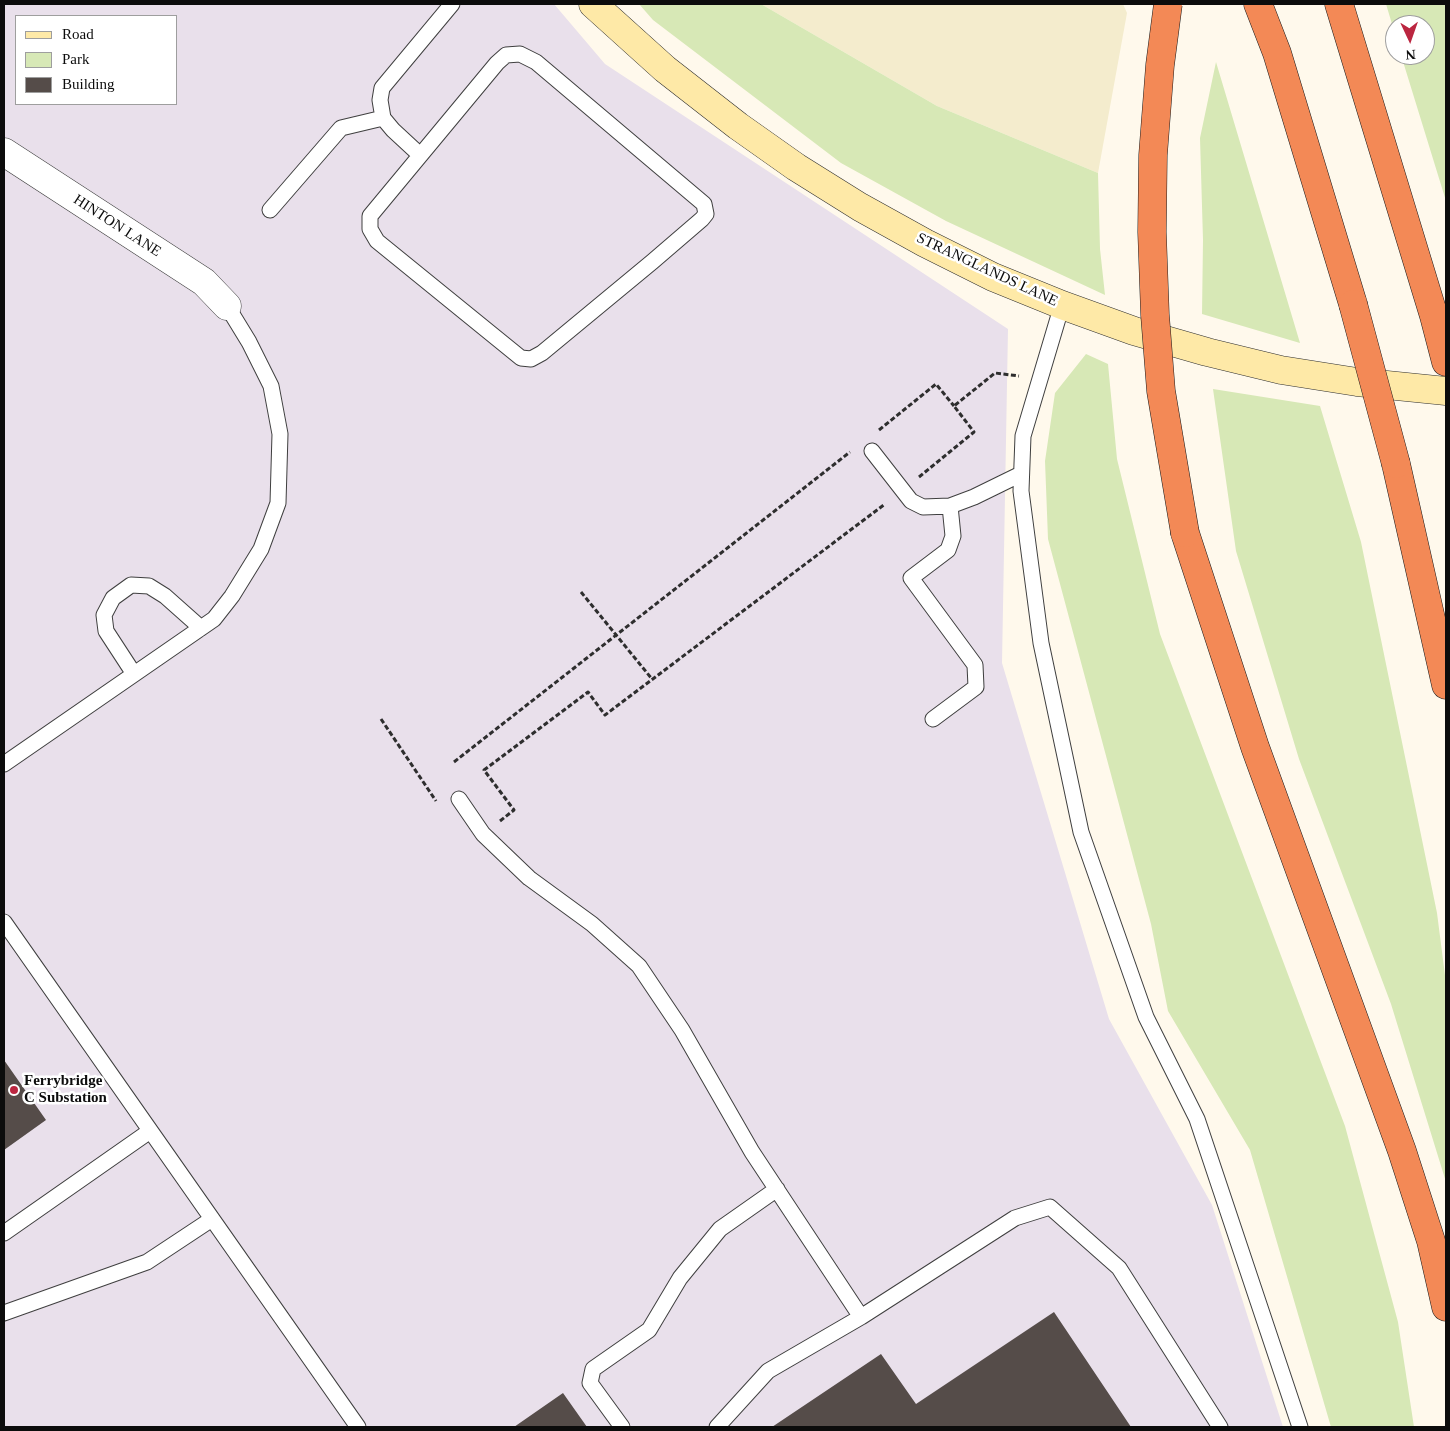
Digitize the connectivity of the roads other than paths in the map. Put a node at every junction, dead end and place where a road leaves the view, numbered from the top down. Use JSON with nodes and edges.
{"nodes":[{"id":1,"x":452,"y":4,"type":"edge"},
{"id":2,"x":594,"y":4,"type":"edge"},
{"id":3,"x":1168,"y":4,"type":"edge"},
{"id":4,"x":1258,"y":4,"type":"edge"},
{"id":5,"x":1339,"y":4,"type":"edge"},
{"id":6,"x":383,"y":118,"type":"junction"},
{"id":7,"x":4,"y":152,"type":"edge"},
{"id":8,"x":420,"y":154,"type":"junction"},
{"id":9,"x":270,"y":210,"type":"dead end"},
{"id":10,"x":1062,"y":305,"type":"junction"},
{"id":11,"x":227,"y":306,"type":"joint"},
{"id":12,"x":1446,"y":362,"type":"edge"},
{"id":13,"x":1446,"y":392,"type":"edge"},
{"id":14,"x":872,"y":451,"type":"dead end"},
{"id":15,"x":1021,"y":474,"type":"junction"},
{"id":16,"x":950,"y":506,"type":"junction"},
{"id":17,"x":201,"y":628,"type":"junction"},
{"id":18,"x":134,"y":674,"type":"junction"},
{"id":19,"x":1446,"y":684,"type":"edge"},
{"id":20,"x":933,"y":719,"type":"dead end"},
{"id":21,"x":4,"y":764,"type":"edge"},
{"id":22,"x":459,"y":799,"type":"dead end"},
{"id":23,"x":4,"y":922,"type":"edge"},
{"id":24,"x":150,"y":1131,"type":"junction"},
{"id":25,"x":777,"y":1189,"type":"junction"},
{"id":26,"x":212,"y":1220,"type":"junction"},
{"id":27,"x":4,"y":1233,"type":"edge"},
{"id":28,"x":1446,"y":1307,"type":"edge"},
{"id":29,"x":4,"y":1313,"type":"edge"},
{"id":30,"x":861,"y":1317,"type":"junction"},
{"id":31,"x":358,"y":1427,"type":"edge"},
{"id":32,"x":622,"y":1427,"type":"edge"},
{"id":33,"x":717,"y":1427,"type":"edge"},
{"id":34,"x":1220,"y":1427,"type":"edge"},
{"id":35,"x":1300,"y":1427,"type":"edge"}],
"edges":[{"from":1,"to":6,"type":"lane"},
{"from":2,"to":10,"type":"main road","name":"STRANGLANDS LANE"},
{"from":3,"to":28,"type":"highway","bridge":true},
{"from":4,"to":19,"type":"highway","bridge":true},
{"from":5,"to":12,"type":"highway"},
{"from":6,"to":8,"type":"lane"},
{"from":6,"to":9,"type":"lane"},
{"from":7,"to":11,"type":"street","name":"HINTON LANE"},
{"from":8,"to":8,"type":"lane"},
{"from":10,"to":13,"type":"main road","name":"STRANGLANDS LANE"},
{"from":10,"to":15,"type":"lane"},
{"from":11,"to":17,"type":"lane"},
{"from":14,"to":16,"type":"lane"},
{"from":15,"to":16,"type":"lane"},
{"from":15,"to":35,"type":"lane"},
{"from":16,"to":20,"type":"lane"},
{"from":17,"to":18,"type":"lane"},
{"from":17,"to":18,"type":"lane"},
{"from":18,"to":21,"type":"lane"},
{"from":22,"to":25,"type":"lane"},
{"from":23,"to":24,"type":"lane"},
{"from":24,"to":26,"type":"lane"},
{"from":24,"to":27,"type":"lane"},
{"from":25,"to":30,"type":"lane"},
{"from":25,"to":32,"type":"lane"},
{"from":26,"to":29,"type":"lane"},
{"from":26,"to":31,"type":"lane"},
{"from":30,"to":33,"type":"lane"},
{"from":30,"to":34,"type":"lane"}]}
